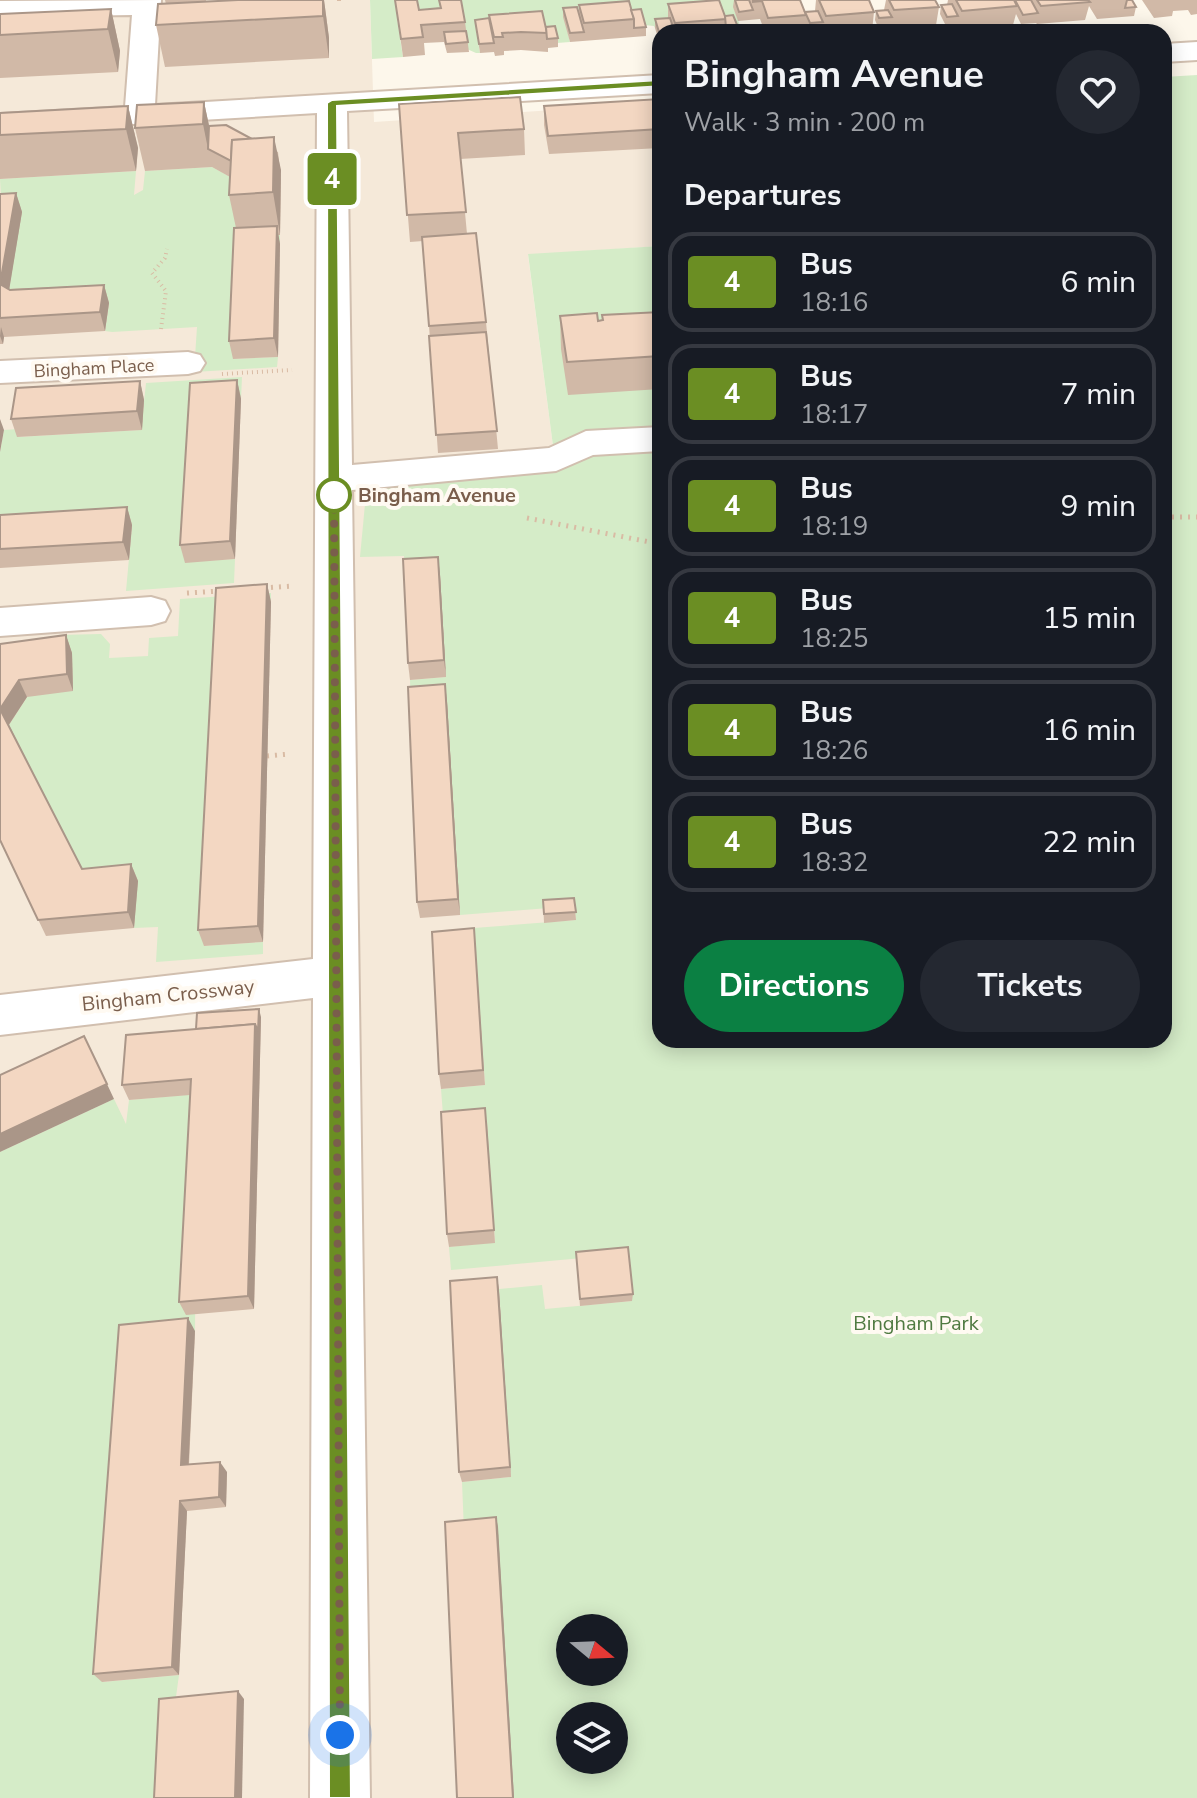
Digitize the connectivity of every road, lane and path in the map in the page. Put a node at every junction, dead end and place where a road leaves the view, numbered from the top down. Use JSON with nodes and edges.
{"nodes":[{"id":1,"x":147,"y":3,"type":"edge"},
{"id":2,"x":0,"y":9,"type":"edge"},
{"id":3,"x":1197,"y":51,"type":"edge"},
{"id":4,"x":1172,"y":53,"type":"edge"},
{"id":5,"x":652,"y":84,"type":"edge"},
{"id":6,"x":332,"y":103,"type":"junction"},
{"id":7,"x":139,"y":115,"type":"junction"},
{"id":8,"x":0,"y":123,"type":"edge"},
{"id":9,"x":167,"y":249,"type":"dead end"},
{"id":10,"x":161,"y":329,"type":"joint"},
{"id":11,"x":172,"y":364,"type":"junction"},
{"id":12,"x":333,"y":367,"type":"junction"},
{"id":13,"x":0,"y":372,"type":"edge"},
{"id":14,"x":652,"y":439,"type":"edge"},
{"id":15,"x":334,"y":479,"type":"junction"},
{"id":16,"x":1172,"y":517,"type":"edge"},
{"id":17,"x":1197,"y":517,"type":"edge"},
{"id":18,"x":527,"y":518,"type":"dead end"},
{"id":19,"x":652,"y":542,"type":"edge"},
{"id":20,"x":334,"y":583,"type":"junction"},
{"id":21,"x":258,"y":588,"type":"edge"},
{"id":22,"x":228,"y":590,"type":"edge"},
{"id":23,"x":151,"y":611,"type":"joint"},
{"id":24,"x":0,"y":622,"type":"edge"},
{"id":25,"x":336,"y":976,"type":"junction"},
{"id":26,"x":0,"y":1015,"type":"edge"},
{"id":27,"x":340,"y":1798,"type":"edge"}],
"edges":[{"from":1,"to":2,"type":"street"},
{"from":1,"to":7,"type":"street"},
{"from":3,"to":4,"type":"street"},
{"from":5,"to":6,"type":"street"},
{"from":6,"to":7,"type":"street"},
{"from":6,"to":12,"type":"street"},
{"from":7,"to":8,"type":"street"},
{"from":9,"to":10,"type":"path"},
{"from":10,"to":11,"type":"street"},
{"from":11,"to":12,"type":"path"},
{"from":11,"to":13,"type":"street","name":"Bingham Place"},
{"from":12,"to":15,"type":"street"},
{"from":14,"to":15,"type":"street"},
{"from":15,"to":20,"type":"street"},
{"from":16,"to":17,"type":"path"},
{"from":18,"to":19,"type":"path"},
{"from":20,"to":21,"type":"path"},
{"from":20,"to":25,"type":"street"},
{"from":22,"to":23,"type":"path"},
{"from":23,"to":24,"type":"street"},
{"from":25,"to":26,"type":"street","name":"Bingham Crossway"},
{"from":25,"to":27,"type":"street"}]}
